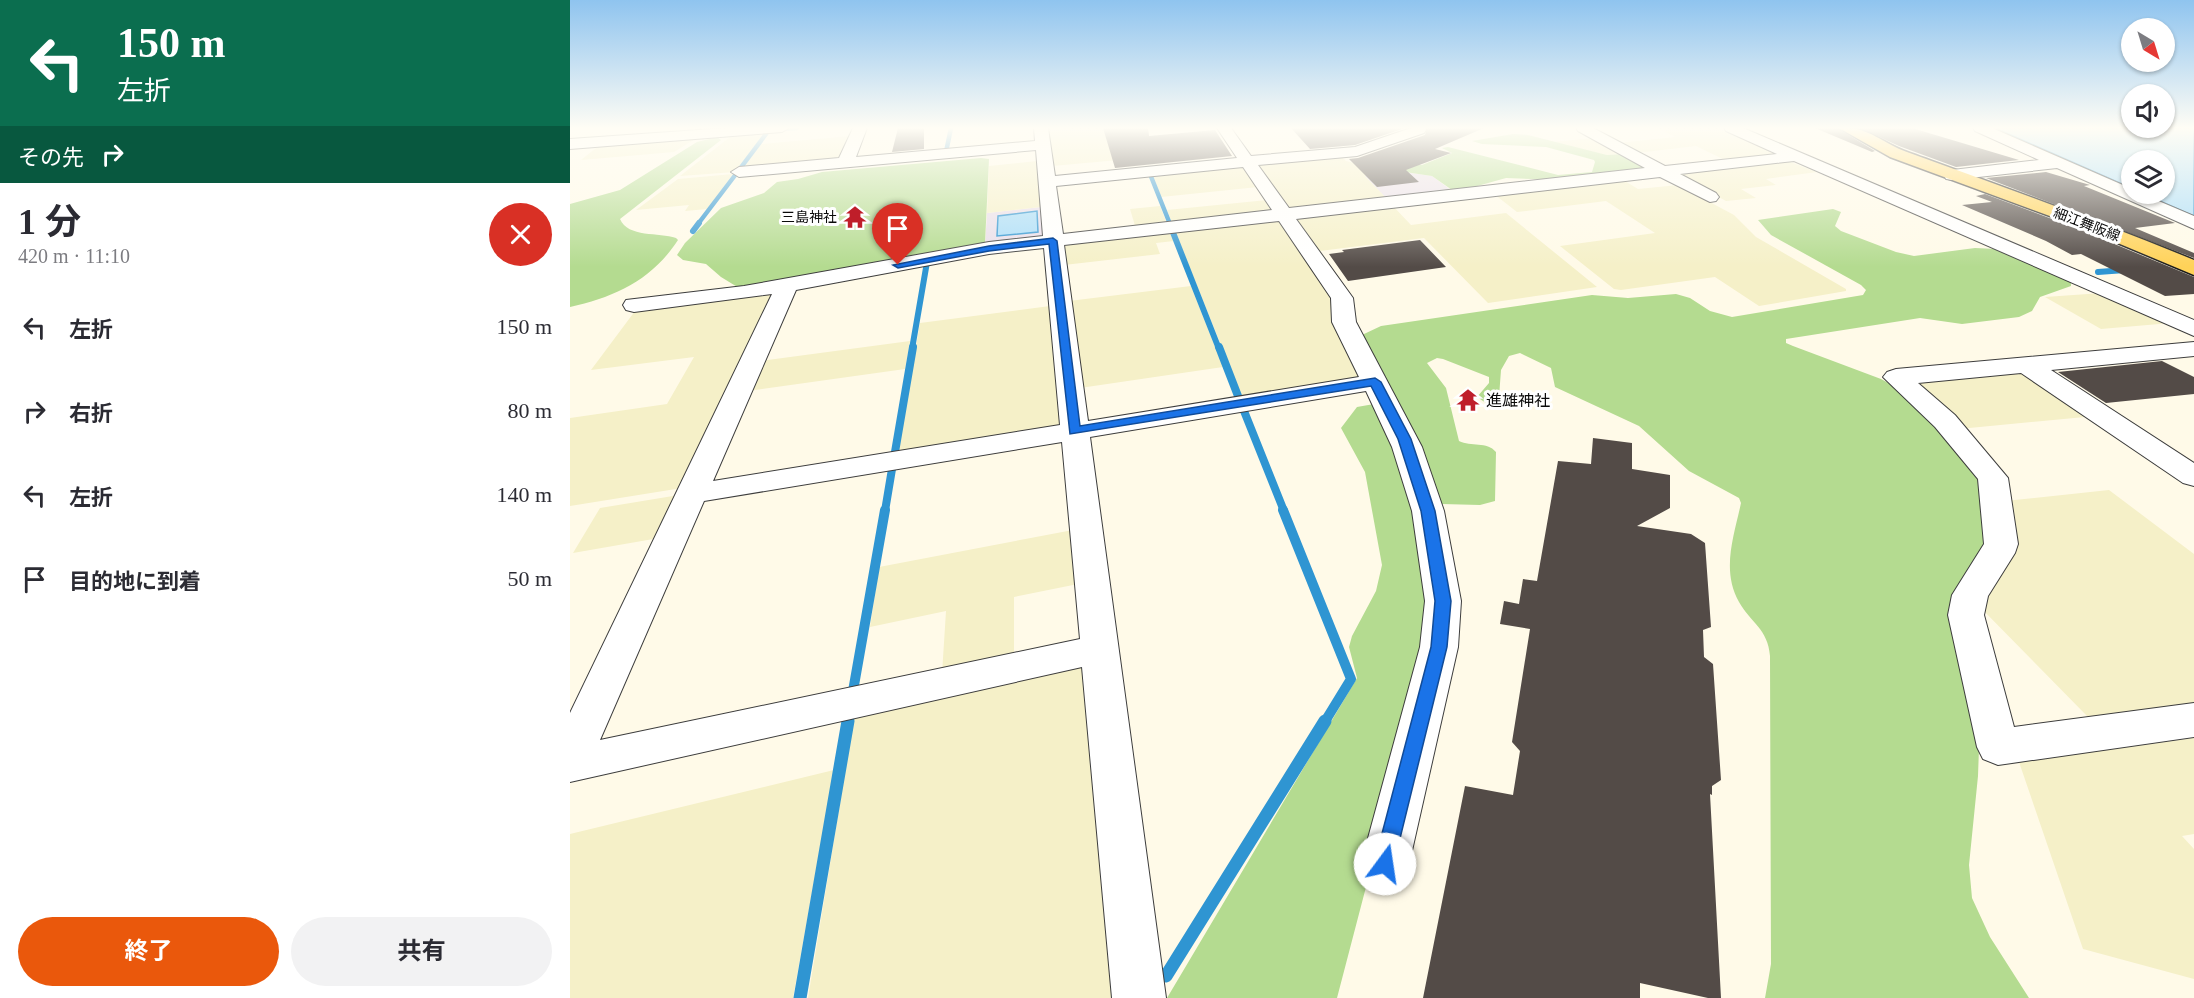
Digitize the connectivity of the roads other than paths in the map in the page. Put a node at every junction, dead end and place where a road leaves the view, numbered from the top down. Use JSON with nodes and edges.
{"nodes":[{"id":1,"x":1046,"y":175,"type":"edge"},
{"id":2,"x":1122,"y":175,"type":"edge"},
{"id":3,"x":1257,"y":175,"type":"edge"},
{"id":4,"x":1640,"y":175,"type":"edge"},
{"id":5,"x":1668,"y":175,"type":"edge"},
{"id":6,"x":1840,"y":175,"type":"edge"},
{"id":7,"x":1952,"y":175,"type":"joint"},
{"id":8,"x":1956,"y":175,"type":"edge"},
{"id":9,"x":2086,"y":175,"type":"edge"},
{"id":10,"x":1047,"y":182,"type":"junction"},
{"id":11,"x":1710,"y":197,"type":"dead end"},
{"id":12,"x":1285,"y":214,"type":"junction"},
{"id":13,"x":2194,"y":223,"type":"edge"},
{"id":14,"x":1053,"y":241,"type":"junction"},
{"id":15,"x":2194,"y":268,"type":"edge"},
{"id":16,"x":784,"y":286,"type":"junction"},
{"id":17,"x":634,"y":305,"type":"dead end"},
{"id":18,"x":2194,"y":329,"type":"edge"},
{"id":19,"x":2194,"y":349,"type":"edge"},
{"id":20,"x":2026,"y":364,"type":"junction"},
{"id":21,"x":1375,"y":382,"type":"junction"},
{"id":22,"x":1074,"y":431,"type":"junction"},
{"id":23,"x":2194,"y":477,"type":"edge"},
{"id":24,"x":691,"y":494,"type":"junction"},
{"id":25,"x":1100,"y":649,"type":"junction"},
{"id":26,"x":2194,"y":720,"type":"edge"},
{"id":27,"x":570,"y":758,"type":"edge"},
{"id":28,"x":570,"y":764,"type":"edge"},
{"id":29,"x":1385,"y":864,"type":"dead end"},
{"id":30,"x":1139,"y":998,"type":"edge"}],
"edges":[{"from":1,"to":10,"type":"street"},
{"from":2,"to":10,"type":"street"},
{"from":3,"to":12,"type":"street"},
{"from":4,"to":12,"type":"street"},
{"from":5,"to":11,"type":"street"},
{"from":6,"to":18,"type":"street"},
{"from":7,"to":8,"type":"street"},
{"from":7,"to":15,"type":"main road","name":"細江舞阪線"},
{"from":9,"to":13,"type":"street"},
{"from":10,"to":14,"type":"street"},
{"from":12,"to":14,"type":"street"},
{"from":12,"to":21,"type":"street"},
{"from":14,"to":16,"type":"street"},
{"from":14,"to":22,"type":"street"},
{"from":16,"to":17,"type":"street"},
{"from":16,"to":24,"type":"street"},
{"from":19,"to":20,"type":"street"},
{"from":20,"to":23,"type":"street"},
{"from":20,"to":26,"type":"street"},
{"from":21,"to":22,"type":"street"},
{"from":21,"to":29,"type":"street"},
{"from":22,"to":24,"type":"street"},
{"from":22,"to":25,"type":"street"},
{"from":24,"to":27,"type":"street"},
{"from":25,"to":28,"type":"street"},
{"from":25,"to":30,"type":"street"}]}
